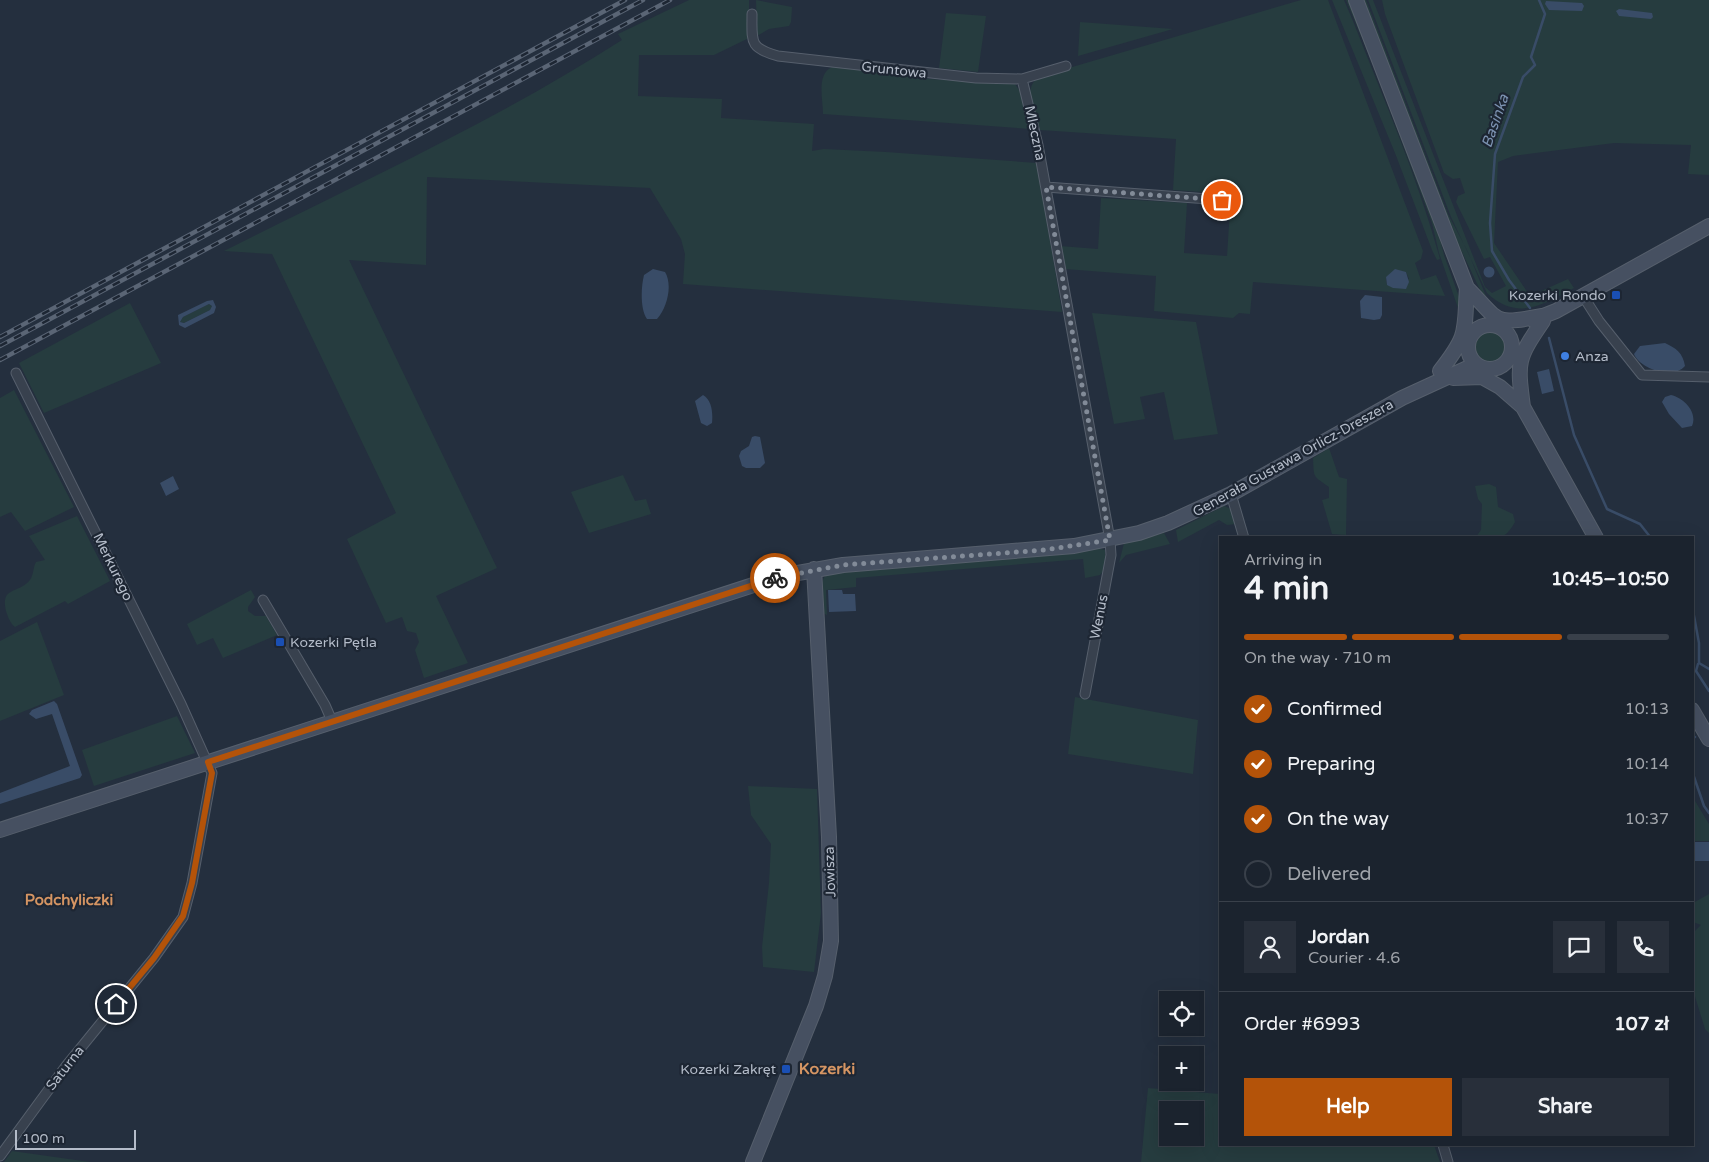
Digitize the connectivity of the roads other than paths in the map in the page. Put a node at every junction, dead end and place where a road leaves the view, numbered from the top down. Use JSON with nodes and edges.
{"nodes":[{"id":1,"x":1356,"y":0,"type":"edge"},
{"id":2,"x":752,"y":14,"type":"dead end"},
{"id":3,"x":1066,"y":66,"type":"dead end"},
{"id":4,"x":1022,"y":79,"type":"junction"},
{"id":5,"x":1046,"y":187,"type":"junction"},
{"id":6,"x":1222,"y":200,"type":"dead end"},
{"id":7,"x":1709,"y":226,"type":"edge"},
{"id":8,"x":1470,"y":295,"type":"junction"},
{"id":9,"x":1583,"y":296,"type":"junction"},
{"id":10,"x":1542,"y":319,"type":"junction"},
{"id":11,"x":1498,"y":327,"type":"junction"},
{"id":12,"x":1474,"y":332,"type":"junction"},
{"id":13,"x":1511,"y":350,"type":"junction"},
{"id":14,"x":1468,"y":352,"type":"junction"},
{"id":15,"x":1476,"y":364,"type":"junction"},
{"id":16,"x":1491,"y":369,"type":"junction"},
{"id":17,"x":16,"y":373,"type":"dead end"},
{"id":18,"x":1442,"y":375,"type":"junction"},
{"id":19,"x":1709,"y":377,"type":"edge"},
{"id":20,"x":1520,"y":402,"type":"junction"},
{"id":21,"x":1231,"y":494,"type":"junction"},
{"id":22,"x":1243,"y":536,"type":"edge"},
{"id":23,"x":1595,"y":536,"type":"edge"},
{"id":24,"x":1110,"y":540,"type":"junction"},
{"id":25,"x":814,"y":569,"type":"junction"},
{"id":26,"x":263,"y":600,"type":"dead end"},
{"id":27,"x":1085,"y":694,"type":"dead end"},
{"id":28,"x":1694,"y":713,"type":"edge"},
{"id":29,"x":332,"y":721,"type":"junction"},
{"id":30,"x":1709,"y":739,"type":"edge"},
{"id":31,"x":208,"y":762,"type":"junction"},
{"id":32,"x":0,"y":830,"type":"edge"},
{"id":33,"x":1443,"y":1146,"type":"edge"},
{"id":34,"x":0,"y":1156,"type":"edge"},
{"id":35,"x":753,"y":1162,"type":"edge"},
{"id":36,"x":1448,"y":1162,"type":"edge"}],
"edges":[{"from":1,"to":8,"type":"main road"},
{"from":2,"to":4,"type":"street","name":"Gruntowa"},
{"from":3,"to":4,"type":"street","name":"Gruntowa"},
{"from":4,"to":5,"type":"street","name":"Mleczna"},
{"from":5,"to":6,"type":"street"},
{"from":5,"to":24,"type":"street","name":"Mleczna"},
{"from":7,"to":9,"type":"main road"},
{"from":8,"to":10,"type":"main road"},
{"from":8,"to":11,"type":"main road"},
{"from":8,"to":12,"type":"main road"},
{"from":8,"to":18,"type":"main road"},
{"from":9,"to":10,"type":"main road"},
{"from":9,"to":19,"type":"street"},
{"from":10,"to":11,"type":"main road"},
{"from":10,"to":13,"type":"main road"},
{"from":10,"to":20,"type":"main road"},
{"from":11,"to":12,"type":"main road"},
{"from":11,"to":13,"type":"main road"},
{"from":12,"to":14,"type":"main road"},
{"from":13,"to":16,"type":"main road"},
{"from":13,"to":20,"type":"main road"},
{"from":14,"to":15,"type":"main road"},
{"from":14,"to":18,"type":"main road","name":"Generała Gustawa Orlicz-Dreszera"},
{"from":15,"to":16,"type":"main road"},
{"from":15,"to":18,"type":"main road","name":"Generała Gustawa Orlicz-Dreszera"},
{"from":16,"to":20,"type":"main road"},
{"from":17,"to":31,"type":"street","name":"Merkurego"},
{"from":18,"to":20,"type":"main road"},
{"from":18,"to":21,"type":"main road","name":"Generała Gustawa Orlicz-Dreszera"},
{"from":20,"to":23,"type":"main road"},
{"from":21,"to":22,"type":"street"},
{"from":21,"to":24,"type":"main road","name":"Generała Gustawa Orlicz-Dreszera"},
{"from":24,"to":25,"type":"main road","name":"Generała Gustawa Orlicz-Dreszera"},
{"from":24,"to":27,"type":"street","name":"Wenus"},
{"from":25,"to":29,"type":"main road","name":"Generała Gustawa Orlicz-Dreszera"},
{"from":25,"to":35,"type":"main road","name":"Jowisza"},
{"from":26,"to":29,"type":"street"},
{"from":28,"to":30,"type":"main road"},
{"from":29,"to":31,"type":"main road","name":"Generała Gustawa Orlicz-Dreszera"},
{"from":31,"to":32,"type":"main road","name":"Generała Gustawa Orlicz-Dreszera"},
{"from":31,"to":34,"type":"street","name":"Saturna"},
{"from":33,"to":36,"type":"street"}]}
